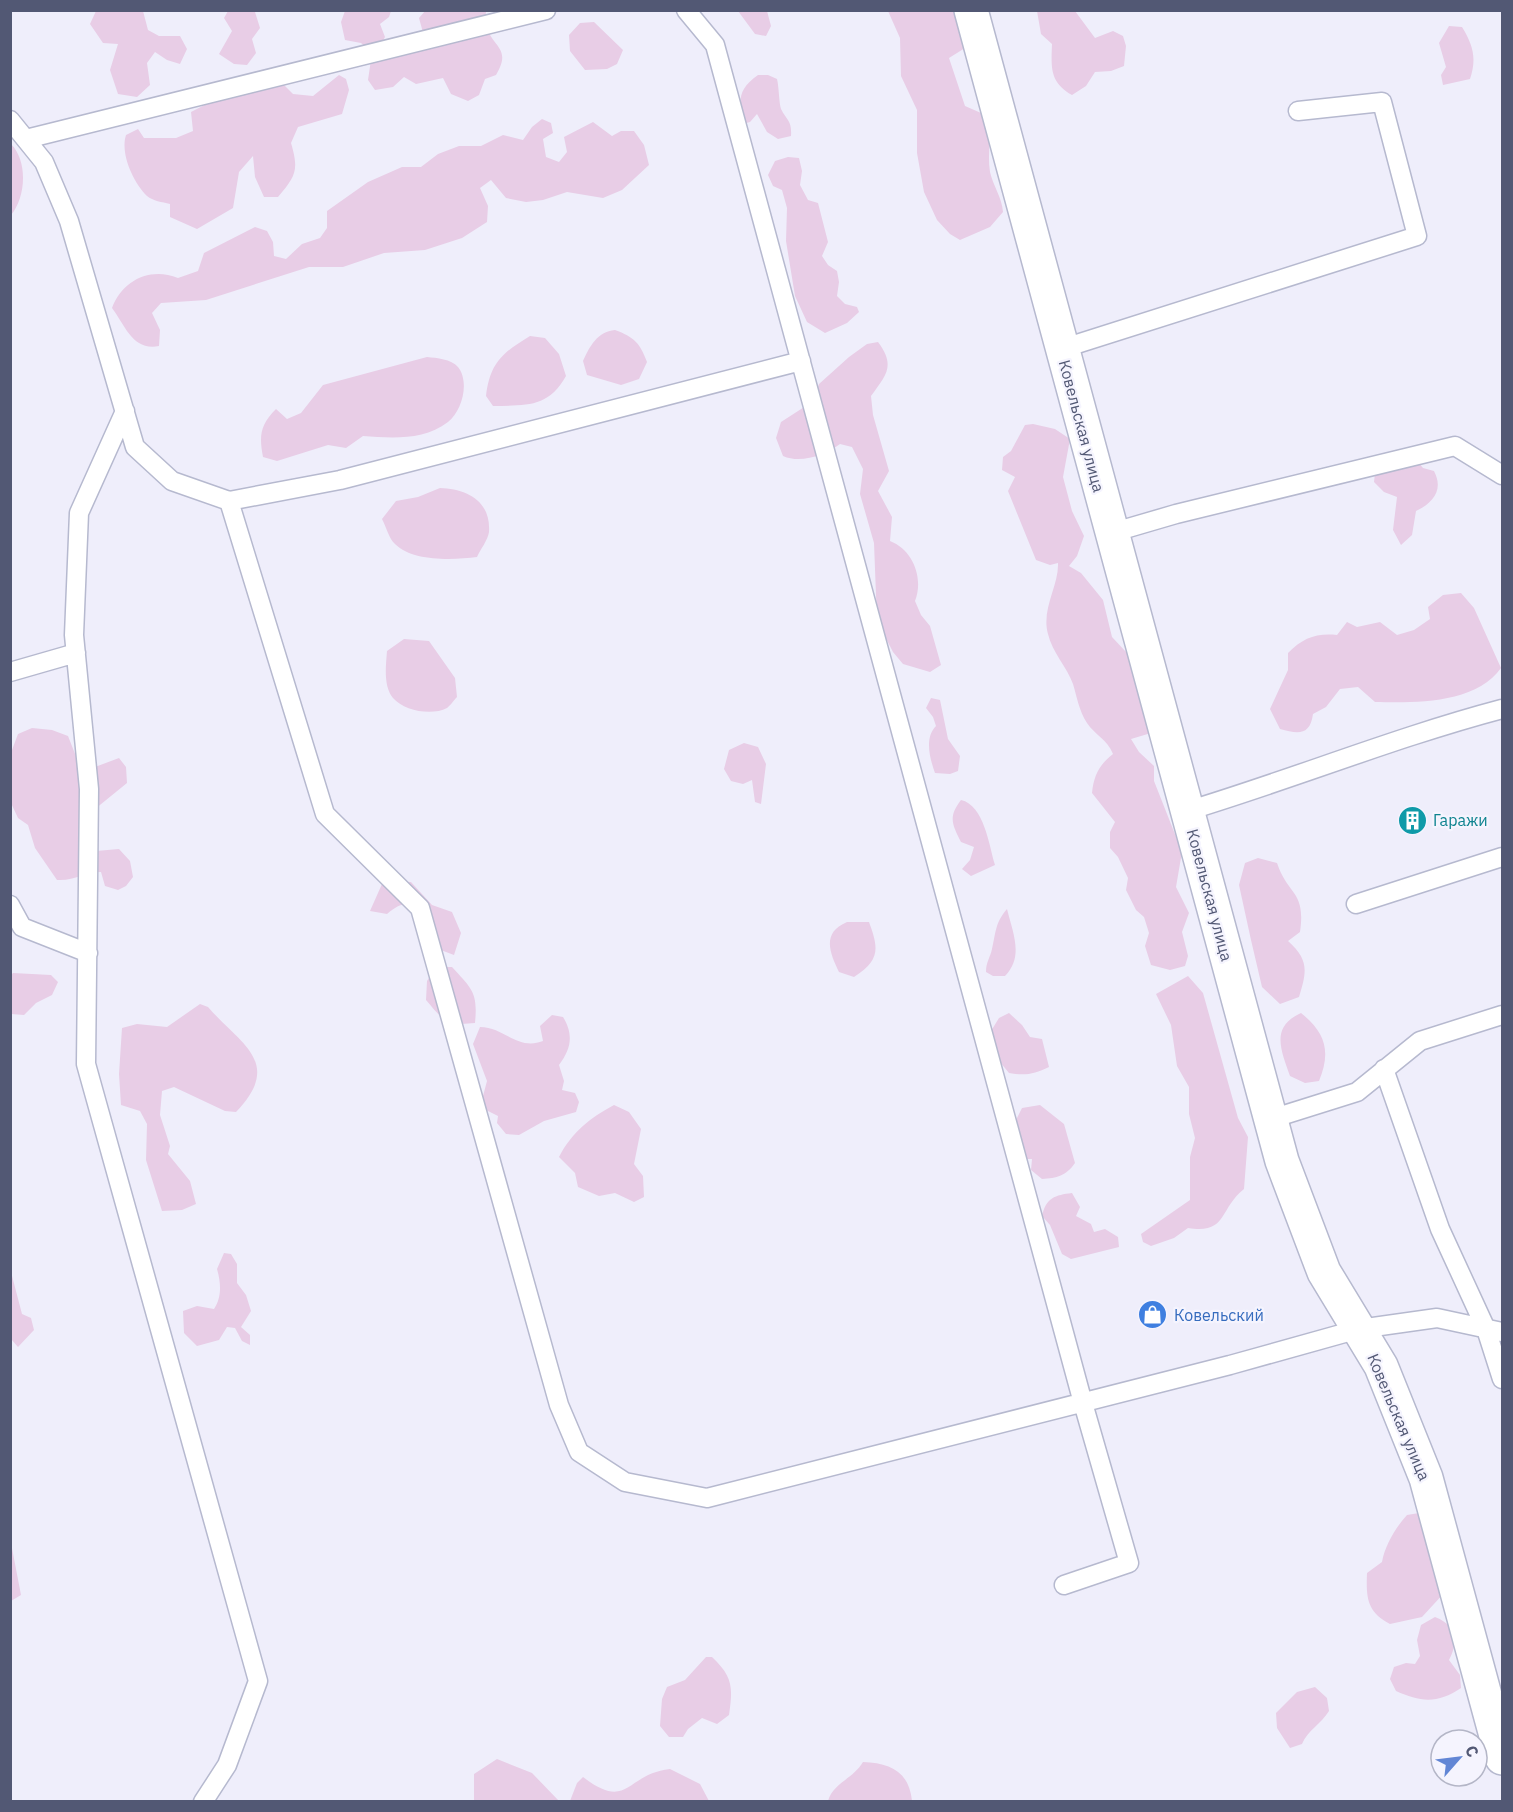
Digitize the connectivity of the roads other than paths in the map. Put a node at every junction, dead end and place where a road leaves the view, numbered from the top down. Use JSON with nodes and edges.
{"nodes":[{"id":1,"x":546,"y":10,"type":"edge"},
{"id":2,"x":686,"y":10,"type":"edge"},
{"id":3,"x":971,"y":10,"type":"edge"},
{"id":4,"x":1298,"y":111,"type":"dead end"},
{"id":5,"x":10,"y":120,"type":"edge"},
{"id":6,"x":26,"y":139,"type":"junction"},
{"id":7,"x":1061,"y":349,"type":"junction"},
{"id":8,"x":801,"y":361,"type":"junction"},
{"id":9,"x":124,"y":411,"type":"junction"},
{"id":10,"x":1503,"y":475,"type":"edge"},
{"id":11,"x":229,"y":501,"type":"junction"},
{"id":12,"x":1111,"y":533,"type":"junction"},
{"id":13,"x":76,"y":652,"type":"junction"},
{"id":14,"x":10,"y":672,"type":"edge"},
{"id":15,"x":1503,"y":709,"type":"edge"},
{"id":16,"x":1187,"y":811,"type":"junction"},
{"id":17,"x":1503,"y":857,"type":"edge"},
{"id":18,"x":1356,"y":903,"type":"dead end"},
{"id":19,"x":10,"y":905,"type":"edge"},
{"id":20,"x":88,"y":953,"type":"junction"},
{"id":21,"x":1503,"y":1015,"type":"edge"},
{"id":22,"x":1384,"y":1069,"type":"junction"},
{"id":23,"x":1271,"y":1119,"type":"junction"},
{"id":24,"x":1359,"y":1329,"type":"junction"},
{"id":25,"x":1495,"y":1331,"type":"edge"},
{"id":26,"x":1503,"y":1379,"type":"edge"},
{"id":27,"x":1083,"y":1403,"type":"junction"},
{"id":28,"x":1064,"y":1585,"type":"dead end"},
{"id":29,"x":1503,"y":1758,"type":"edge"},
{"id":30,"x":203,"y":1802,"type":"edge"}],
"edges":[{"from":1,"to":6,"type":"lane"},
{"from":2,"to":8,"type":"lane"},
{"from":3,"to":7,"type":"street","name":"Ковельская улица"},
{"from":4,"to":7,"type":"lane"},
{"from":5,"to":6,"type":"lane"},
{"from":6,"to":9,"type":"lane"},
{"from":7,"to":12,"type":"street","name":"Ковельская улица"},
{"from":8,"to":11,"type":"lane"},
{"from":8,"to":27,"type":"lane"},
{"from":9,"to":11,"type":"lane"},
{"from":9,"to":13,"type":"lane"},
{"from":10,"to":12,"type":"lane"},
{"from":11,"to":27,"type":"lane"},
{"from":12,"to":16,"type":"street","name":"Ковельская улица"},
{"from":13,"to":14,"type":"lane"},
{"from":13,"to":20,"type":"lane"},
{"from":15,"to":16,"type":"lane"},
{"from":16,"to":23,"type":"street","name":"Ковельская улица"},
{"from":17,"to":18,"type":"lane"},
{"from":19,"to":20,"type":"lane"},
{"from":20,"to":30,"type":"lane"},
{"from":21,"to":22,"type":"lane"},
{"from":22,"to":23,"type":"lane"},
{"from":22,"to":25,"type":"lane"},
{"from":23,"to":24,"type":"street","name":"Ковельская улица"},
{"from":24,"to":25,"type":"lane"},
{"from":24,"to":27,"type":"lane"},
{"from":24,"to":29,"type":"street","name":"Ковельская улица"},
{"from":25,"to":26,"type":"lane"},
{"from":27,"to":28,"type":"lane"}]}
